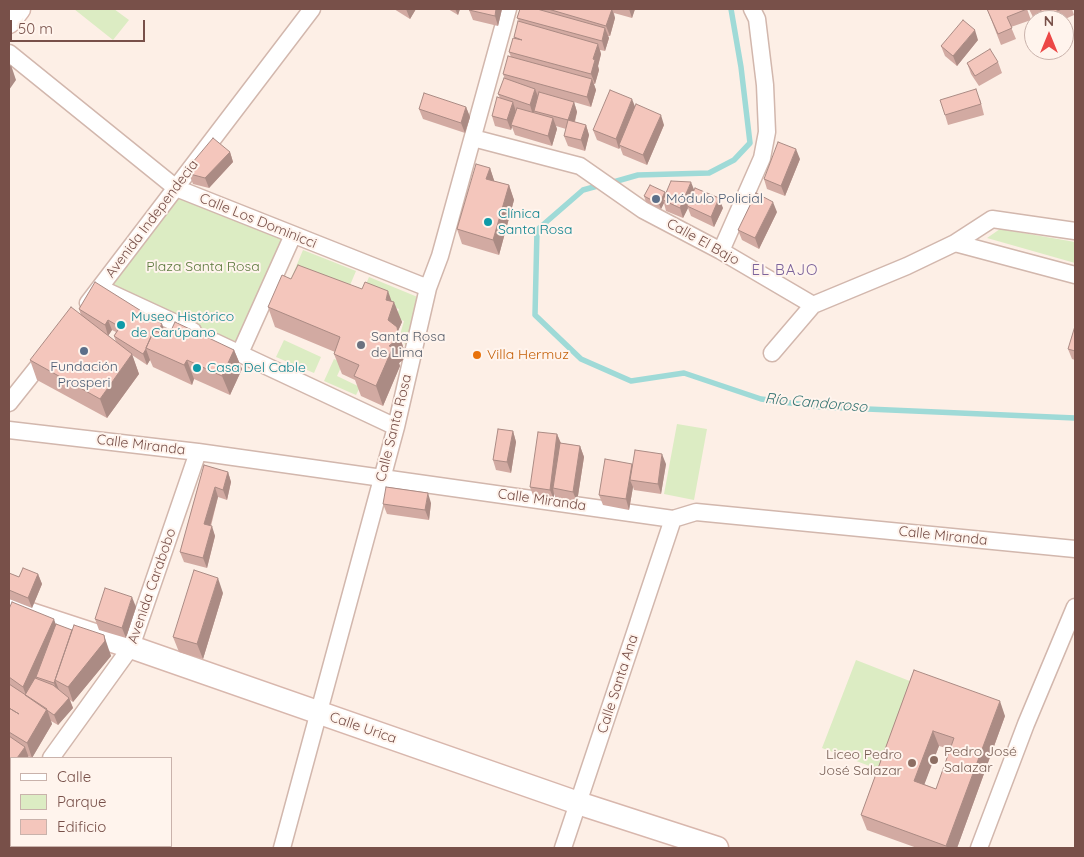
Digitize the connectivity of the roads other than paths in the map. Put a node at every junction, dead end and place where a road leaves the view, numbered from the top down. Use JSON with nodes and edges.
{"nodes":[{"id":1,"x":19,"y":9,"type":"edge"},
{"id":2,"x":312,"y":9,"type":"edge"},
{"id":3,"x":508,"y":9,"type":"edge"},
{"id":4,"x":752,"y":9,"type":"edge"},
{"id":5,"x":9,"y":22,"type":"edge"},
{"id":6,"x":9,"y":53,"type":"edge"},
{"id":7,"x":473,"y":138,"type":"junction"},
{"id":8,"x":176,"y":188,"type":"junction"},
{"id":9,"x":1075,"y":231,"type":"edge"},
{"id":10,"x":294,"y":235,"type":"junction"},
{"id":11,"x":955,"y":243,"type":"junction"},
{"id":12,"x":721,"y":251,"type":"junction"},
{"id":13,"x":1075,"y":275,"type":"edge"},
{"id":14,"x":100,"y":288,"type":"junction"},
{"id":15,"x":428,"y":288,"type":"junction"},
{"id":16,"x":813,"y":305,"type":"junction"},
{"id":17,"x":75,"y":319,"type":"edge"},
{"id":18,"x":57,"y":342,"type":"edge"},
{"id":19,"x":240,"y":353,"type":"junction"},
{"id":20,"x":772,"y":353,"type":"dead end"},
{"id":21,"x":9,"y":403,"type":"edge"},
{"id":22,"x":396,"y":427,"type":"junction"},
{"id":23,"x":9,"y":430,"type":"edge"},
{"id":24,"x":198,"y":452,"type":"junction"},
{"id":25,"x":382,"y":478,"type":"junction"},
{"id":26,"x":673,"y":519,"type":"junction"},
{"id":27,"x":1075,"y":549,"type":"edge"},
{"id":28,"x":9,"y":607,"type":"edge"},
{"id":29,"x":1075,"y":607,"type":"edge"},
{"id":30,"x":131,"y":647,"type":"junction"},
{"id":31,"x":319,"y":712,"type":"junction"},
{"id":32,"x":52,"y":757,"type":"edge"},
{"id":33,"x":578,"y":803,"type":"junction"},
{"id":34,"x":282,"y":848,"type":"edge"},
{"id":35,"x":563,"y":848,"type":"edge"},
{"id":36,"x":717,"y":848,"type":"edge"},
{"id":37,"x":979,"y":848,"type":"edge"}],
"edges":[{"from":1,"to":5,"type":"main road"},
{"from":2,"to":8,"type":"street","name":"Avenida Independecia"},
{"from":3,"to":7,"type":"street","name":"Calle Santa Rosa"},
{"from":4,"to":12,"type":"street"},
{"from":6,"to":8,"type":"street","name":"Calle Los Dominicci"},
{"from":7,"to":12,"type":"street","name":"Calle El Bajo"},
{"from":7,"to":15,"type":"street","name":"Calle Santa Rosa"},
{"from":8,"to":10,"type":"street","name":"Calle Los Dominicci"},
{"from":8,"to":14,"type":"street","name":"Avenida Independecia"},
{"from":9,"to":11,"type":"street"},
{"from":10,"to":15,"type":"street","name":"Calle Los Dominicci"},
{"from":10,"to":19,"type":"street"},
{"from":11,"to":13,"type":"street"},
{"from":11,"to":16,"type":"street"},
{"from":12,"to":16,"type":"street","name":"Calle El Bajo"},
{"from":14,"to":17,"type":"street","name":"Avenida Independecia"},
{"from":14,"to":19,"type":"street"},
{"from":15,"to":22,"type":"street","name":"Calle Santa Rosa"},
{"from":16,"to":20,"type":"street"},
{"from":18,"to":21,"type":"street"},
{"from":19,"to":22,"type":"street"},
{"from":22,"to":25,"type":"street","name":"Calle Santa Rosa"},
{"from":23,"to":24,"type":"street","name":"Calle Miranda"},
{"from":24,"to":25,"type":"street","name":"Calle Miranda"},
{"from":24,"to":30,"type":"street","name":"Avenida Carabobo"},
{"from":25,"to":26,"type":"street","name":"Calle Miranda"},
{"from":25,"to":31,"type":"street","name":"Calle Santa Rosa"},
{"from":26,"to":27,"type":"street","name":"Calle Miranda"},
{"from":26,"to":33,"type":"street","name":"Calle Santa Ana"},
{"from":28,"to":30,"type":"main road","name":"Calle Urica"},
{"from":29,"to":37,"type":"street"},
{"from":30,"to":31,"type":"main road","name":"Calle Urica"},
{"from":30,"to":32,"type":"street","name":"Avenida Carabobo"},
{"from":31,"to":33,"type":"main road","name":"Calle Urica"},
{"from":31,"to":34,"type":"street","name":"Calle Santa Rosa"},
{"from":33,"to":35,"type":"street","name":"Calle Santa Ana"},
{"from":33,"to":36,"type":"main road","name":"Calle Urica"}]}
